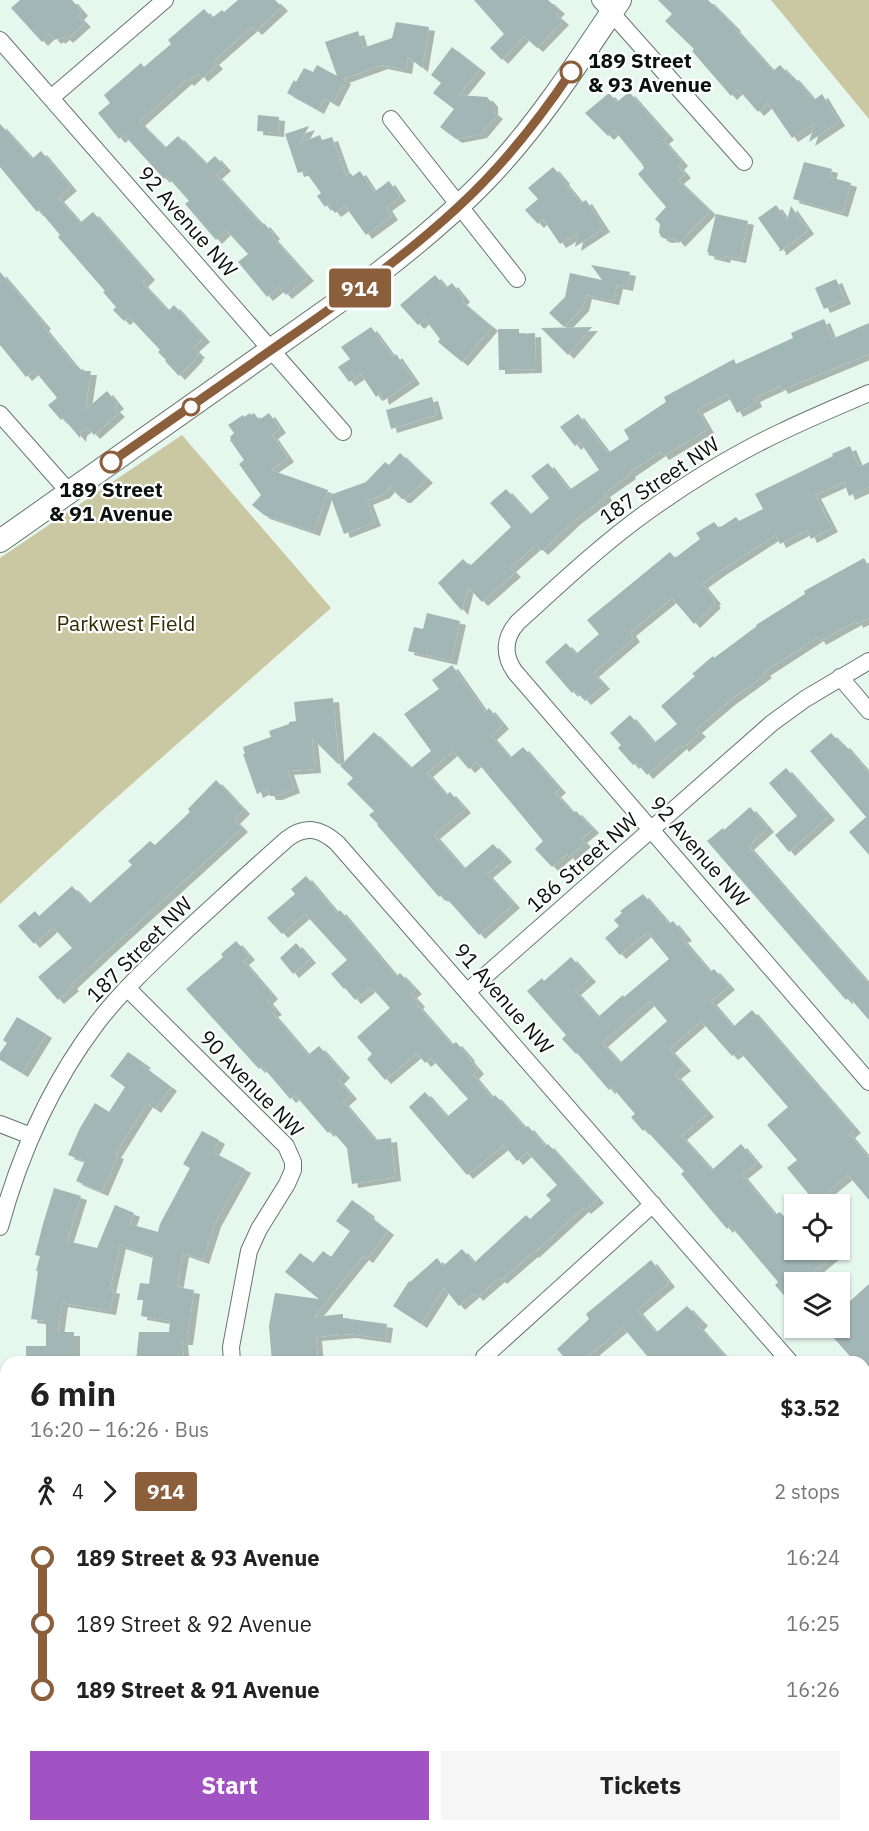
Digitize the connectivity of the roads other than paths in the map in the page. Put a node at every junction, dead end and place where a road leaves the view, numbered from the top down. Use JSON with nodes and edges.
{"nodes":[{"id":1,"x":165,"y":0,"type":"edge"},
{"id":2,"x":610,"y":4,"type":"edge"},
{"id":3,"x":0,"y":40,"type":"edge"},
{"id":4,"x":51,"y":98,"type":"junction"},
{"id":5,"x":391,"y":119,"type":"dead end"},
{"id":6,"x":744,"y":162,"type":"dead end"},
{"id":7,"x":459,"y":207,"type":"junction"},
{"id":8,"x":517,"y":279,"type":"dead end"},
{"id":9,"x":271,"y":350,"type":"junction"},
{"id":10,"x":869,"y":393,"type":"edge"},
{"id":11,"x":0,"y":414,"type":"edge"},
{"id":12,"x":343,"y":432,"type":"dead end"},
{"id":13,"x":69,"y":492,"type":"junction"},
{"id":14,"x":0,"y":541,"type":"edge"},
{"id":15,"x":506,"y":645,"type":"joint"},
{"id":16,"x":869,"y":661,"type":"edge"},
{"id":17,"x":840,"y":677,"type":"junction"},
{"id":18,"x":869,"y":711,"type":"edge"},
{"id":19,"x":315,"y":830,"type":"joint"},
{"id":20,"x":652,"y":830,"type":"junction"},
{"id":21,"x":127,"y":988,"type":"junction"},
{"id":22,"x":468,"y":991,"type":"junction"},
{"id":23,"x":869,"y":1082,"type":"edge"},
{"id":24,"x":0,"y":1124,"type":"edge"},
{"id":25,"x":31,"y":1136,"type":"junction"},
{"id":26,"x":653,"y":1204,"type":"junction"},
{"id":27,"x":0,"y":1227,"type":"edge"},
{"id":28,"x":232,"y":1356,"type":"edge"},
{"id":29,"x":485,"y":1356,"type":"edge"},
{"id":30,"x":785,"y":1356,"type":"edge"}],
"edges":[{"from":1,"to":4,"type":"street"},
{"from":2,"to":6,"type":"street"},
{"from":2,"to":7,"type":"street"},
{"from":3,"to":4,"type":"street","name":"92 Avenue NW"},
{"from":4,"to":9,"type":"street","name":"92 Avenue NW"},
{"from":5,"to":7,"type":"street"},
{"from":7,"to":8,"type":"street"},
{"from":7,"to":9,"type":"street"},
{"from":9,"to":12,"type":"street","name":"92 Avenue NW"},
{"from":9,"to":13,"type":"street"},
{"from":10,"to":15,"type":"street","name":"187 Street NW"},
{"from":11,"to":13,"type":"street"},
{"from":13,"to":14,"type":"street"},
{"from":15,"to":20,"type":"street","name":"92 Avenue NW"},
{"from":16,"to":17,"type":"street","name":"186 Street NW"},
{"from":17,"to":18,"type":"street"},
{"from":17,"to":20,"type":"street","name":"186 Street NW"},
{"from":19,"to":21,"type":"street","name":"187 Street NW"},
{"from":19,"to":22,"type":"street","name":"91 Avenue NW"},
{"from":20,"to":22,"type":"street","name":"186 Street NW"},
{"from":20,"to":23,"type":"street","name":"92 Avenue NW"},
{"from":21,"to":25,"type":"street","name":"187 Street NW"},
{"from":21,"to":28,"type":"street","name":"90 Avenue NW"},
{"from":22,"to":26,"type":"street","name":"91 Avenue NW"},
{"from":24,"to":25,"type":"street"},
{"from":25,"to":27,"type":"street","name":"187 Street NW"},
{"from":26,"to":29,"type":"street"},
{"from":26,"to":30,"type":"street","name":"91 Avenue NW"}]}
